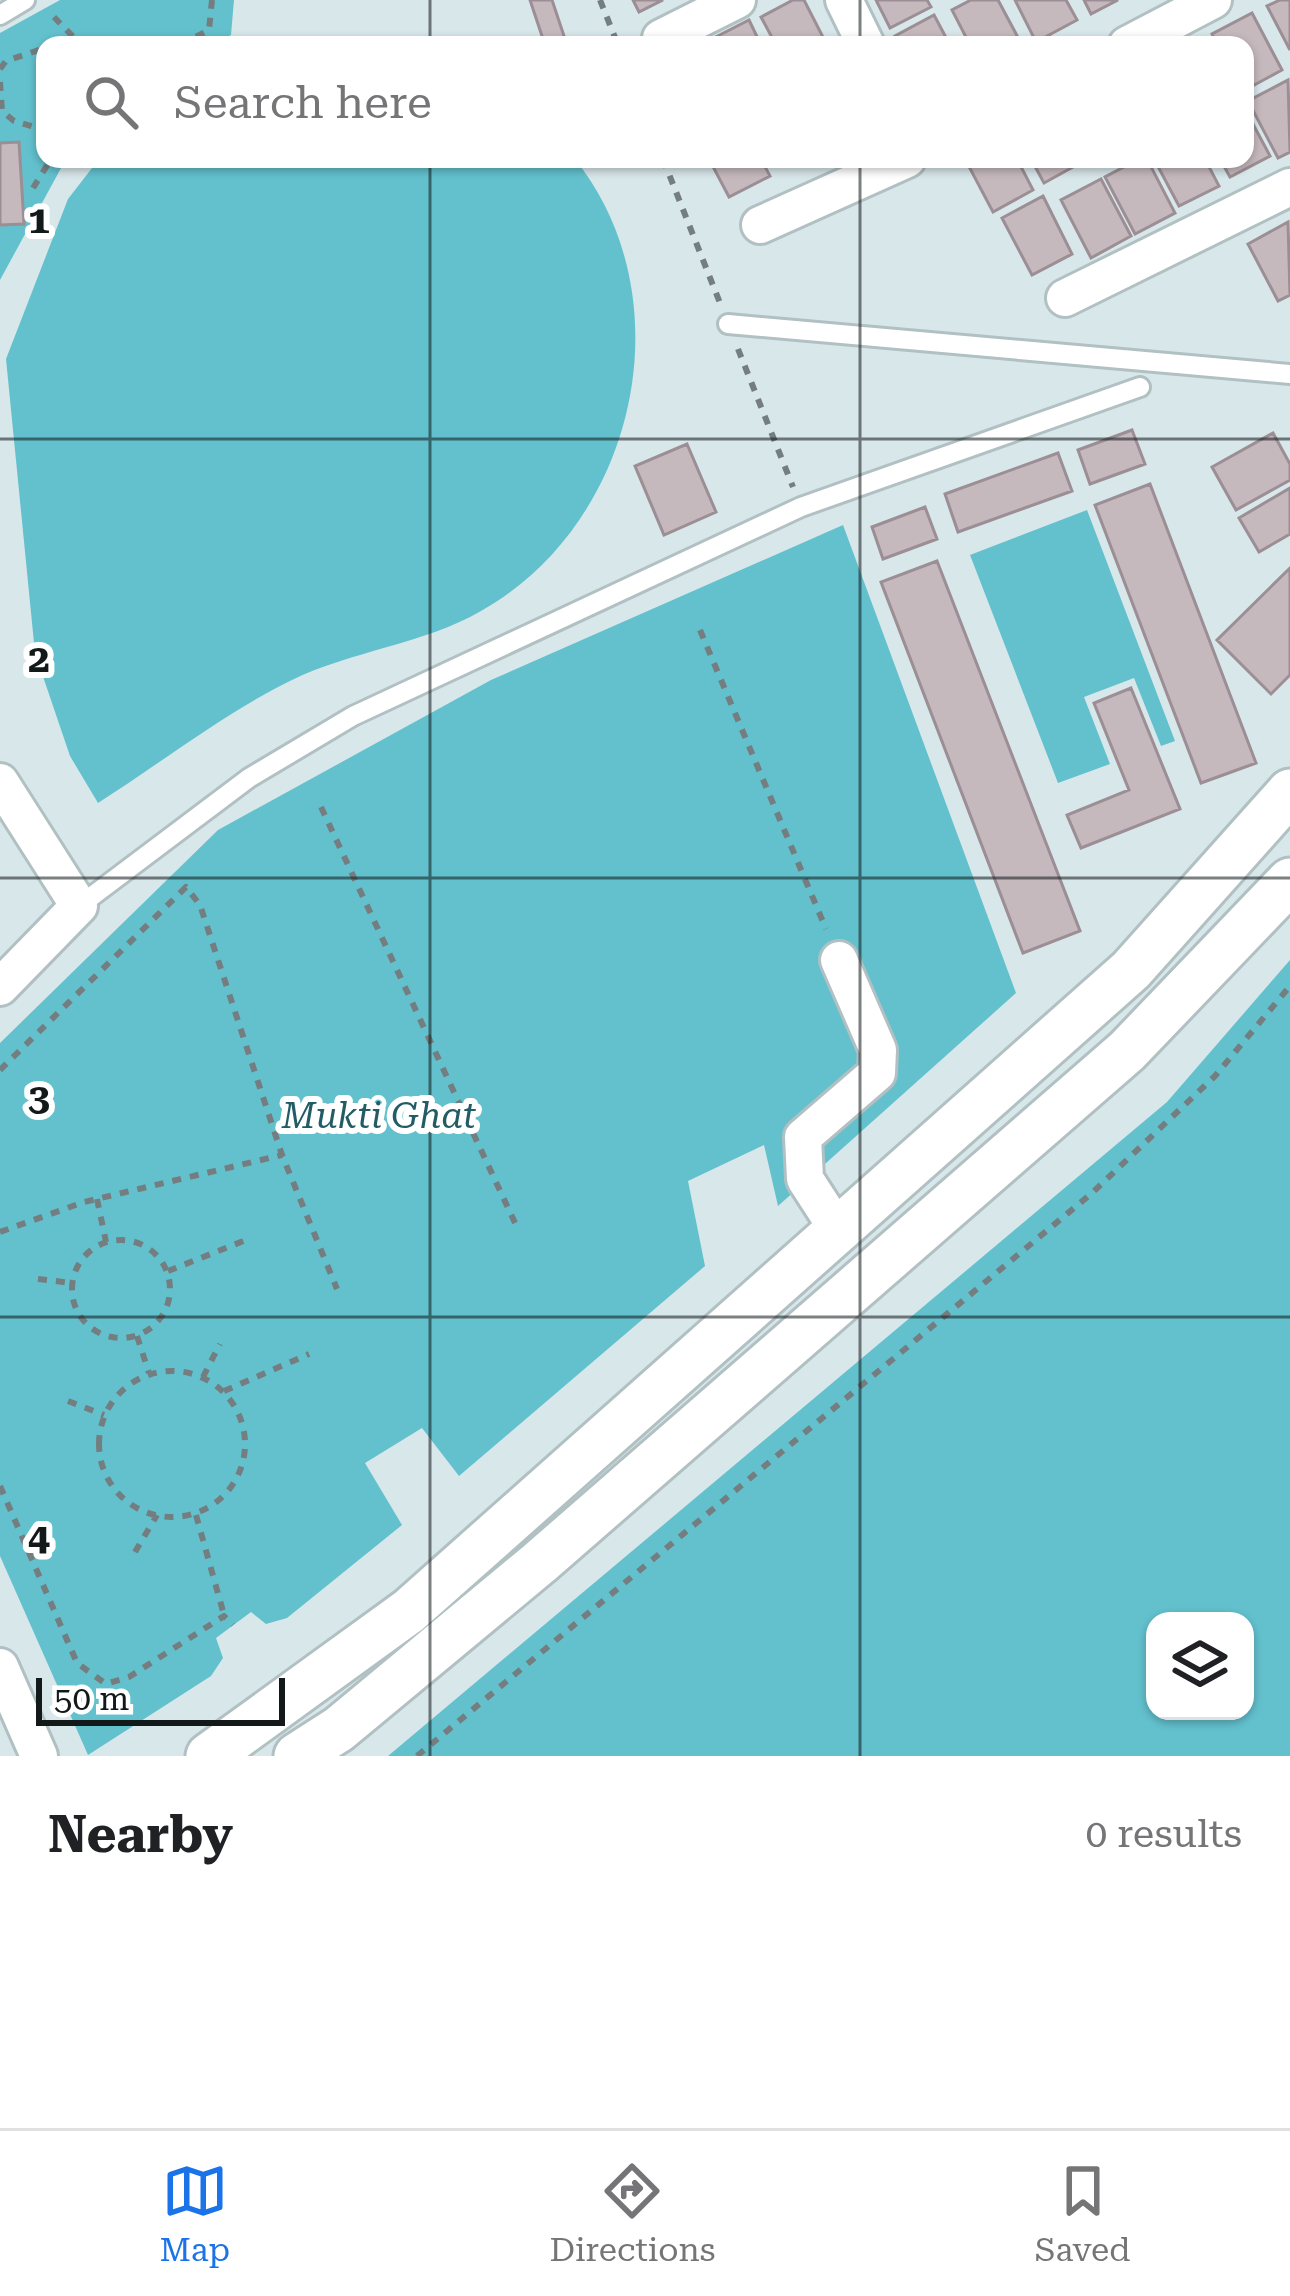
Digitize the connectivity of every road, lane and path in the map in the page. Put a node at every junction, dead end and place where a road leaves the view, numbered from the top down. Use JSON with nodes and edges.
{"nodes":[{"id":1,"x":25,"y":0,"type":"edge"},
{"id":2,"x":212,"y":0,"type":"edge"},
{"id":3,"x":600,"y":0,"type":"edge"},
{"id":4,"x":737,"y":0,"type":"edge"},
{"id":5,"x":844,"y":0,"type":"edge"},
{"id":6,"x":1213,"y":0,"type":"edge"},
{"id":7,"x":0,"y":15,"type":"edge"},
{"id":8,"x":54,"y":17,"type":"dead end"},
{"id":9,"x":72,"y":36,"type":"edge"},
{"id":10,"x":197,"y":36,"type":"edge"},
{"id":11,"x":614,"y":36,"type":"edge"},
{"id":12,"x":665,"y":36,"type":"edge"},
{"id":13,"x":862,"y":36,"type":"edge"},
{"id":14,"x":1144,"y":36,"type":"edge"},
{"id":15,"x":36,"y":51,"type":"edge"},
{"id":16,"x":0,"y":69,"type":"edge"},
{"id":17,"x":0,"y":82,"type":"edge"},
{"id":18,"x":36,"y":127,"type":"edge"},
{"id":19,"x":45,"y":168,"type":"edge"},
{"id":20,"x":887,"y":168,"type":"edge"},
{"id":21,"x":1290,"y":187,"type":"edge"},
{"id":22,"x":33,"y":188,"type":"dead end"},
{"id":23,"x":760,"y":224,"type":"dead end"},
{"id":24,"x":1065,"y":298,"type":"dead end"},
{"id":25,"x":728,"y":324,"type":"dead end"},
{"id":26,"x":1290,"y":374,"type":"edge"},
{"id":27,"x":1140,"y":387,"type":"dead end"},
{"id":28,"x":700,"y":630,"type":"dead end"},
{"id":29,"x":0,"y":782,"type":"edge"},
{"id":30,"x":1290,"y":792,"type":"edge"},
{"id":31,"x":321,"y":807,"type":"dead end"},
{"id":32,"x":1290,"y":881,"type":"edge"},
{"id":33,"x":80,"y":906,"type":"junction"},
{"id":34,"x":839,"y":960,"type":"joint"},
{"id":35,"x":1290,"y":986,"type":"edge"},
{"id":36,"x":0,"y":987,"type":"edge"},
{"id":37,"x":0,"y":1070,"type":"edge"},
{"id":38,"x":282,"y":1154,"type":"junction"},
{"id":39,"x":97,"y":1198,"type":"junction"},
{"id":40,"x":516,"y":1225,"type":"dead end"},
{"id":41,"x":836,"y":1227,"type":"junction"},
{"id":42,"x":0,"y":1232,"type":"edge"},
{"id":43,"x":246,"y":1240,"type":"dead end"},
{"id":44,"x":106,"y":1242,"type":"junction"},
{"id":45,"x":168,"y":1270,"type":"junction"},
{"id":46,"x":38,"y":1279,"type":"dead end"},
{"id":47,"x":72,"y":1282,"type":"junction"},
{"id":48,"x":337,"y":1288,"type":"dead end"},
{"id":49,"x":137,"y":1336,"type":"junction"},
{"id":50,"x":220,"y":1344,"type":"dead end"},
{"id":51,"x":309,"y":1354,"type":"dead end"},
{"id":52,"x":149,"y":1375,"type":"junction"},
{"id":53,"x":203,"y":1377,"type":"junction"},
{"id":54,"x":224,"y":1391,"type":"junction"},
{"id":55,"x":68,"y":1401,"type":"dead end"},
{"id":56,"x":104,"y":1415,"type":"junction"},
{"id":57,"x":0,"y":1486,"type":"edge"},
{"id":58,"x":157,"y":1515,"type":"junction"},
{"id":59,"x":196,"y":1515,"type":"junction"},
{"id":60,"x":135,"y":1552,"type":"dead end"},
{"id":61,"x":224,"y":1616,"type":"junction"},
{"id":62,"x":233,"y":1625,"type":"dead end"},
{"id":63,"x":0,"y":1667,"type":"edge"},
{"id":64,"x":39,"y":1756,"type":"edge"},
{"id":65,"x":209,"y":1756,"type":"edge"},
{"id":66,"x":297,"y":1756,"type":"edge"},
{"id":67,"x":417,"y":1756,"type":"edge"}],
"edges":[{"from":1,"to":7,"type":"lane"},
{"from":2,"to":10,"type":"path"},
{"from":3,"to":11,"type":"path"},
{"from":4,"to":12,"type":"street"},
{"from":5,"to":13,"type":"street"},
{"from":6,"to":14,"type":"street"},
{"from":8,"to":9,"type":"path"},
{"from":15,"to":16,"type":"path"},
{"from":17,"to":18,"type":"path"},
{"from":19,"to":22,"type":"path"},
{"from":20,"to":23,"type":"street"},
{"from":21,"to":24,"type":"street"},
{"from":25,"to":26,"type":"lane"},
{"from":27,"to":33,"type":"lane"},
{"from":28,"to":34,"type":"path"},
{"from":29,"to":33,"type":"street"},
{"from":30,"to":41,"type":"street"},
{"from":31,"to":40,"type":"path"},
{"from":32,"to":66,"type":"street"},
{"from":33,"to":36,"type":"street"},
{"from":34,"to":41,"type":"street"},
{"from":35,"to":67,"type":"path"},
{"from":37,"to":38,"type":"path"},
{"from":38,"to":39,"type":"path"},
{"from":38,"to":48,"type":"path"},
{"from":39,"to":42,"type":"path"},
{"from":39,"to":44,"type":"path"},
{"from":41,"to":65,"type":"street"},
{"from":43,"to":45,"type":"path"},
{"from":44,"to":45,"type":"path"},
{"from":44,"to":47,"type":"path"},
{"from":45,"to":49,"type":"path"},
{"from":46,"to":47,"type":"path"},
{"from":47,"to":49,"type":"path"},
{"from":49,"to":52,"type":"path"},
{"from":50,"to":53,"type":"path"},
{"from":51,"to":54,"type":"path"},
{"from":52,"to":53,"type":"path"},
{"from":52,"to":56,"type":"path"},
{"from":53,"to":54,"type":"path"},
{"from":54,"to":59,"type":"path"},
{"from":55,"to":56,"type":"path"},
{"from":56,"to":58,"type":"path"},
{"from":57,"to":61,"type":"path"},
{"from":58,"to":59,"type":"path"},
{"from":58,"to":60,"type":"path"},
{"from":59,"to":61,"type":"path"},
{"from":61,"to":62,"type":"path"},
{"from":63,"to":64,"type":"street"}]}
